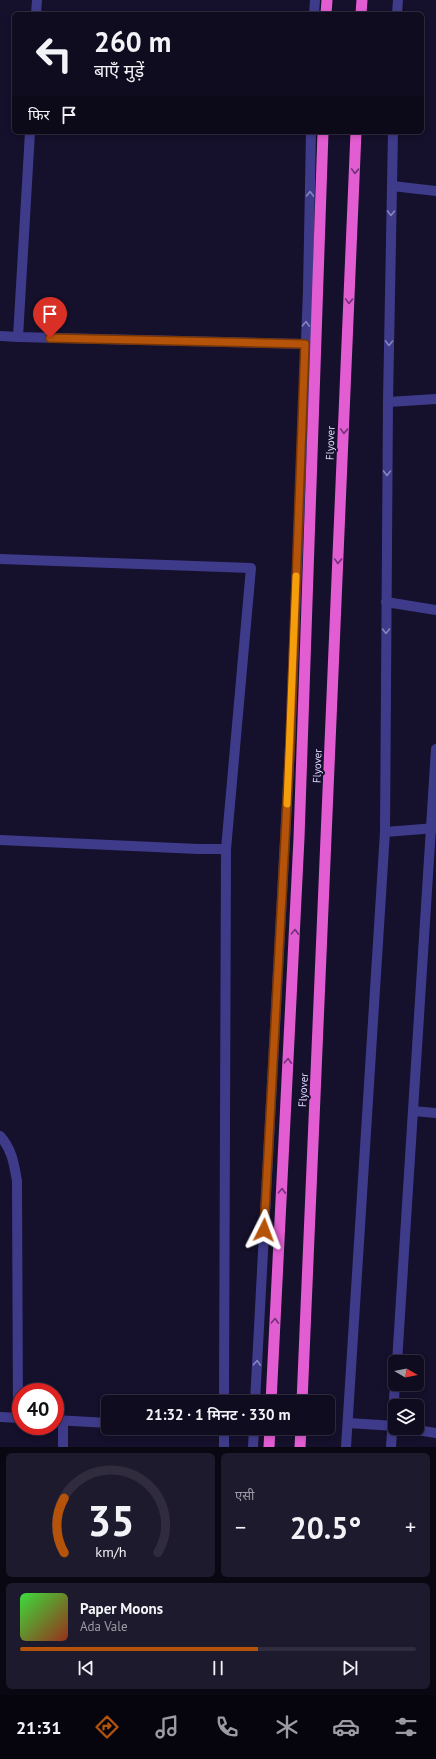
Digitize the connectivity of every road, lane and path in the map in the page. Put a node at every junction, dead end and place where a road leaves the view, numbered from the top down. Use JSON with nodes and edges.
{"nodes":[{"id":1,"x":37,"y":0,"type":"edge"},
{"id":2,"x":315,"y":0,"type":"edge"},
{"id":3,"x":327,"y":0,"type":"edge"},
{"id":4,"x":362,"y":0,"type":"edge"},
{"id":5,"x":398,"y":0,"type":"edge"},
{"id":6,"x":36,"y":12,"type":"edge"},
{"id":7,"x":314,"y":12,"type":"edge"},
{"id":8,"x":326,"y":12,"type":"edge"},
{"id":9,"x":361,"y":12,"type":"edge"},
{"id":10,"x":397,"y":12,"type":"edge"},
{"id":11,"x":30,"y":134,"type":"edge"},
{"id":12,"x":311,"y":134,"type":"edge"},
{"id":13,"x":323,"y":134,"type":"edge"},
{"id":14,"x":356,"y":134,"type":"edge"},
{"id":15,"x":393,"y":134,"type":"edge"},
{"id":16,"x":392,"y":186,"type":"junction"},
{"id":17,"x":436,"y":191,"type":"edge"},
{"id":18,"x":0,"y":336,"type":"edge"},
{"id":19,"x":18,"y":337,"type":"junction"},
{"id":20,"x":305,"y":344,"type":"junction"},
{"id":21,"x":436,"y":399,"type":"edge"},
{"id":22,"x":388,"y":402,"type":"junction"},
{"id":23,"x":0,"y":559,"type":"edge"},
{"id":24,"x":386,"y":602,"type":"junction"},
{"id":25,"x":436,"y":610,"type":"edge"},
{"id":26,"x":436,"y":749,"type":"edge"},
{"id":27,"x":434,"y":828,"type":"edge"},
{"id":28,"x":384,"y":832,"type":"junction"},
{"id":29,"x":0,"y":840,"type":"edge"},
{"id":30,"x":226,"y":849,"type":"junction"},
{"id":31,"x":413,"y":1110,"type":"junction"},
{"id":32,"x":436,"y":1113,"type":"edge"},
{"id":33,"x":0,"y":1136,"type":"edge"},
{"id":34,"x":397,"y":1355,"type":"edge"},
{"id":35,"x":19,"y":1383,"type":"edge"},
{"id":36,"x":224,"y":1395,"type":"edge"},
{"id":37,"x":256,"y":1395,"type":"edge"},
{"id":38,"x":271,"y":1395,"type":"edge"},
{"id":39,"x":302,"y":1395,"type":"edge"},
{"id":40,"x":0,"y":1417,"type":"edge"},
{"id":41,"x":12,"y":1418,"type":"edge"},
{"id":42,"x":64,"y":1421,"type":"edge"},
{"id":43,"x":101,"y":1423,"type":"edge"},
{"id":44,"x":348,"y":1423,"type":"junction"},
{"id":45,"x":388,"y":1426,"type":"edge"},
{"id":46,"x":424,"y":1431,"type":"edge"},
{"id":47,"x":436,"y":1433,"type":"edge"},
{"id":48,"x":61,"y":1435,"type":"edge"},
{"id":49,"x":224,"y":1435,"type":"edge"},
{"id":50,"x":254,"y":1435,"type":"edge"},
{"id":51,"x":270,"y":1435,"type":"edge"},
{"id":52,"x":301,"y":1435,"type":"edge"},
{"id":53,"x":393,"y":1435,"type":"edge"},
{"id":54,"x":63,"y":1447,"type":"edge"},
{"id":55,"x":224,"y":1447,"type":"edge"},
{"id":56,"x":253,"y":1447,"type":"edge"},
{"id":57,"x":269,"y":1447,"type":"edge"},
{"id":58,"x":300,"y":1447,"type":"edge"},
{"id":59,"x":346,"y":1447,"type":"edge"},
{"id":60,"x":391,"y":1447,"type":"edge"}],
"edges":[{"from":1,"to":6,"type":"street"},
{"from":2,"to":7,"type":"street"},
{"from":3,"to":8,"type":"highway"},
{"from":4,"to":9,"type":"highway"},
{"from":5,"to":10,"type":"street"},
{"from":11,"to":19,"type":"street"},
{"from":20,"to":12,"type":"street","one_way":true},
{"from":38,"to":13,"type":"highway","name":"Flyover","one_way":true},
{"from":14,"to":39,"type":"highway","name":"Flyover","one_way":true},
{"from":15,"to":16,"type":"street"},
{"from":16,"to":17,"type":"street"},
{"from":16,"to":22,"type":"street","one_way":true},
{"from":18,"to":19,"type":"street"},
{"from":19,"to":20,"type":"street"},
{"from":37,"to":20,"type":"street","one_way":true},
{"from":21,"to":22,"type":"street"},
{"from":22,"to":24,"type":"street","one_way":true},
{"from":23,"to":30,"type":"street"},
{"from":24,"to":25,"type":"street"},
{"from":24,"to":28,"type":"street","one_way":true},
{"from":26,"to":27,"type":"street"},
{"from":27,"to":28,"type":"street"},
{"from":27,"to":31,"type":"street"},
{"from":28,"to":44,"type":"street"},
{"from":29,"to":30,"type":"street"},
{"from":30,"to":36,"type":"street"},
{"from":31,"to":32,"type":"street"},
{"from":31,"to":34,"type":"street"},
{"from":33,"to":35,"type":"street"},
{"from":40,"to":41,"type":"street"},
{"from":42,"to":43,"type":"street"},
{"from":44,"to":45,"type":"street"},
{"from":44,"to":59,"type":"street"},
{"from":46,"to":47,"type":"street"},
{"from":48,"to":54,"type":"street"},
{"from":49,"to":55,"type":"street"},
{"from":50,"to":56,"type":"street"},
{"from":51,"to":57,"type":"highway"},
{"from":52,"to":58,"type":"highway"},
{"from":53,"to":60,"type":"street"}]}
